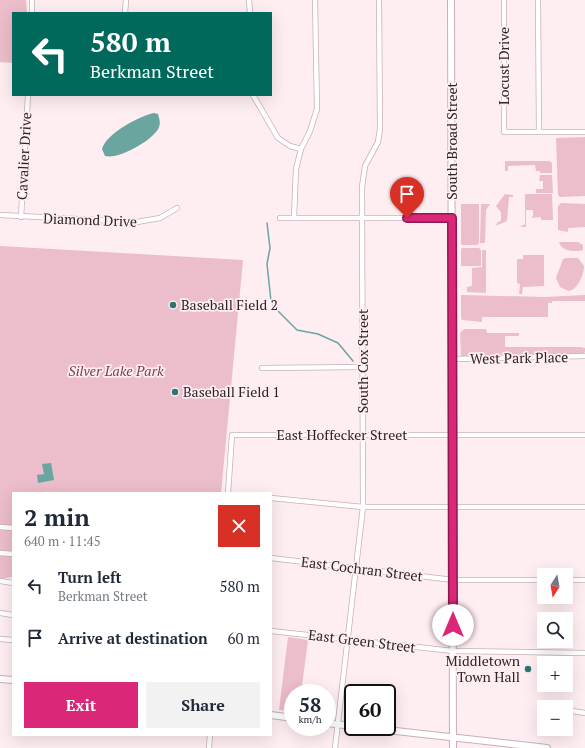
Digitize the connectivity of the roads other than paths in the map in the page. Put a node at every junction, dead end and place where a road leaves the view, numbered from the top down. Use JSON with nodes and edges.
{"nodes":[{"id":1,"x":32,"y":0,"type":"edge"},
{"id":2,"x":126,"y":0,"type":"edge"},
{"id":3,"x":249,"y":0,"type":"edge"},
{"id":4,"x":315,"y":0,"type":"edge"},
{"id":5,"x":378,"y":0,"type":"edge"},
{"id":6,"x":451,"y":0,"type":"edge"},
{"id":7,"x":504,"y":0,"type":"edge"},
{"id":8,"x":538,"y":0,"type":"edge"},
{"id":9,"x":32,"y":12,"type":"edge"},
{"id":10,"x":125,"y":12,"type":"edge"},
{"id":11,"x":250,"y":12,"type":"edge"},
{"id":12,"x":28,"y":96,"type":"edge"},
{"id":13,"x":253,"y":96,"type":"edge"},
{"id":14,"x":540,"y":132,"type":"junction"},
{"id":15,"x":585,"y":132,"type":"edge"},
{"id":16,"x":301,"y":149,"type":"junction"},
{"id":17,"x":178,"y":208,"type":"dead end"},
{"id":18,"x":0,"y":215,"type":"edge"},
{"id":19,"x":21,"y":217,"type":"junction"},
{"id":20,"x":294,"y":217,"type":"junction"},
{"id":21,"x":280,"y":218,"type":"dead end"},
{"id":22,"x":362,"y":218,"type":"junction"},
{"id":23,"x":452,"y":218,"type":"junction"},
{"id":24,"x":585,"y":356,"type":"edge"},
{"id":25,"x":453,"y":359,"type":"junction"},
{"id":26,"x":363,"y":367,"type":"junction"},
{"id":27,"x":262,"y":368,"type":"dead end"},
{"id":28,"x":363,"y":435,"type":"junction"},
{"id":29,"x":453,"y":435,"type":"junction"},
{"id":30,"x":585,"y":435,"type":"edge"},
{"id":31,"x":228,"y":492,"type":"edge"},
{"id":32,"x":272,"y":498,"type":"edge"},
{"id":33,"x":363,"y":507,"type":"junction"},
{"id":34,"x":453,"y":507,"type":"junction"},
{"id":35,"x":585,"y":507,"type":"edge"},
{"id":36,"x":0,"y":527,"type":"edge"},
{"id":37,"x":12,"y":528,"type":"edge"},
{"id":38,"x":0,"y":552,"type":"edge"},
{"id":39,"x":12,"y":554,"type":"edge"},
{"id":40,"x":272,"y":558,"type":"edge"},
{"id":41,"x":356,"y":568,"type":"junction"},
{"id":42,"x":453,"y":580,"type":"junction"},
{"id":43,"x":537,"y":580,"type":"edge"},
{"id":44,"x":573,"y":580,"type":"edge"},
{"id":45,"x":585,"y":580,"type":"edge"},
{"id":46,"x":0,"y":581,"type":"edge"},
{"id":47,"x":12,"y":583,"type":"edge"},
{"id":48,"x":0,"y":613,"type":"edge"},
{"id":49,"x":12,"y":614,"type":"edge"},
{"id":50,"x":272,"y":630,"type":"edge"},
{"id":51,"x":0,"y":639,"type":"edge"},
{"id":52,"x":348,"y":639,"type":"junction"},
{"id":53,"x":12,"y":640,"type":"edge"},
{"id":54,"x":453,"y":651,"type":"junction"},
{"id":55,"x":585,"y":653,"type":"edge"},
{"id":56,"x":0,"y":679,"type":"edge"},
{"id":57,"x":12,"y":680,"type":"edge"},
{"id":58,"x":573,"y":711,"type":"edge"},
{"id":59,"x":585,"y":713,"type":"edge"},
{"id":60,"x":272,"y":715,"type":"edge"},
{"id":61,"x":284,"y":717,"type":"edge"},
{"id":62,"x":337,"y":724,"type":"junction"},
{"id":63,"x":344,"y":725,"type":"edge"},
{"id":64,"x":396,"y":731,"type":"edge"},
{"id":65,"x":210,"y":736,"type":"edge"},
{"id":66,"x":453,"y":737,"type":"junction"},
{"id":67,"x":210,"y":748,"type":"edge"},
{"id":68,"x":335,"y":748,"type":"edge"},
{"id":69,"x":453,"y":748,"type":"edge"},
{"id":70,"x":547,"y":748,"type":"edge"}],
"edges":[{"from":1,"to":9,"type":"street"},
{"from":2,"to":10,"type":"street"},
{"from":3,"to":11,"type":"street"},
{"from":4,"to":16,"type":"street"},
{"from":5,"to":22,"type":"street","name":"South Cox Street"},
{"from":6,"to":23,"type":"main road","name":"South Broad Street"},
{"from":7,"to":14,"type":"street","name":"Locust Drive"},
{"from":8,"to":14,"type":"street"},
{"from":12,"to":19,"type":"street","name":"Cavalier Drive"},
{"from":13,"to":16,"type":"street"},
{"from":14,"to":15,"type":"street"},
{"from":16,"to":20,"type":"street"},
{"from":17,"to":19,"type":"street","name":"Diamond Drive"},
{"from":18,"to":19,"type":"street","name":"Diamond Drive"},
{"from":20,"to":21,"type":"street"},
{"from":20,"to":22,"type":"street"},
{"from":22,"to":23,"type":"street"},
{"from":22,"to":26,"type":"street","name":"South Cox Street"},
{"from":23,"to":25,"type":"main road","name":"South Broad Street"},
{"from":24,"to":25,"type":"street","name":"West Park Place"},
{"from":25,"to":29,"type":"main road","name":"South Broad Street"},
{"from":26,"to":27,"type":"street"},
{"from":26,"to":28,"type":"street","name":"South Cox Street"},
{"from":28,"to":29,"type":"street","name":"East Hoffecker Street"},
{"from":28,"to":31,"type":"street","name":"East Hoffecker Street"},
{"from":28,"to":33,"type":"street","name":"South Cox Street"},
{"from":29,"to":30,"type":"street","name":"East Hoffecker Street"},
{"from":29,"to":34,"type":"main road","name":"South Broad Street"},
{"from":32,"to":33,"type":"street"},
{"from":33,"to":34,"type":"street"},
{"from":33,"to":41,"type":"street","name":"South Cox Street"},
{"from":34,"to":35,"type":"street"},
{"from":34,"to":42,"type":"main road","name":"South Broad Street"},
{"from":36,"to":37,"type":"street"},
{"from":38,"to":39,"type":"street"},
{"from":40,"to":41,"type":"street","name":"East Cochran Street"},
{"from":41,"to":42,"type":"street","name":"East Cochran Street"},
{"from":41,"to":52,"type":"street","name":"South Cox Street"},
{"from":42,"to":43,"type":"street","name":"East Cochran Street"},
{"from":42,"to":54,"type":"main road","name":"South Broad Street"},
{"from":44,"to":45,"type":"street"},
{"from":46,"to":47,"type":"street"},
{"from":48,"to":49,"type":"street"},
{"from":50,"to":52,"type":"street","name":"East Green Street"},
{"from":51,"to":53,"type":"street"},
{"from":52,"to":54,"type":"street","name":"East Green Street"},
{"from":52,"to":62,"type":"street","name":"South Cox Street"},
{"from":54,"to":55,"type":"street","name":"East Green Street"},
{"from":54,"to":66,"type":"main road","name":"South Broad Street"},
{"from":56,"to":57,"type":"main road"},
{"from":58,"to":59,"type":"street"},
{"from":60,"to":61,"type":"main road"},
{"from":62,"to":63,"type":"main road"},
{"from":62,"to":68,"type":"street","name":"South Cox Street"},
{"from":64,"to":66,"type":"main road"},
{"from":65,"to":67,"type":"street"},
{"from":66,"to":69,"type":"main road","name":"South Broad Street"},
{"from":66,"to":70,"type":"main road"}]}
